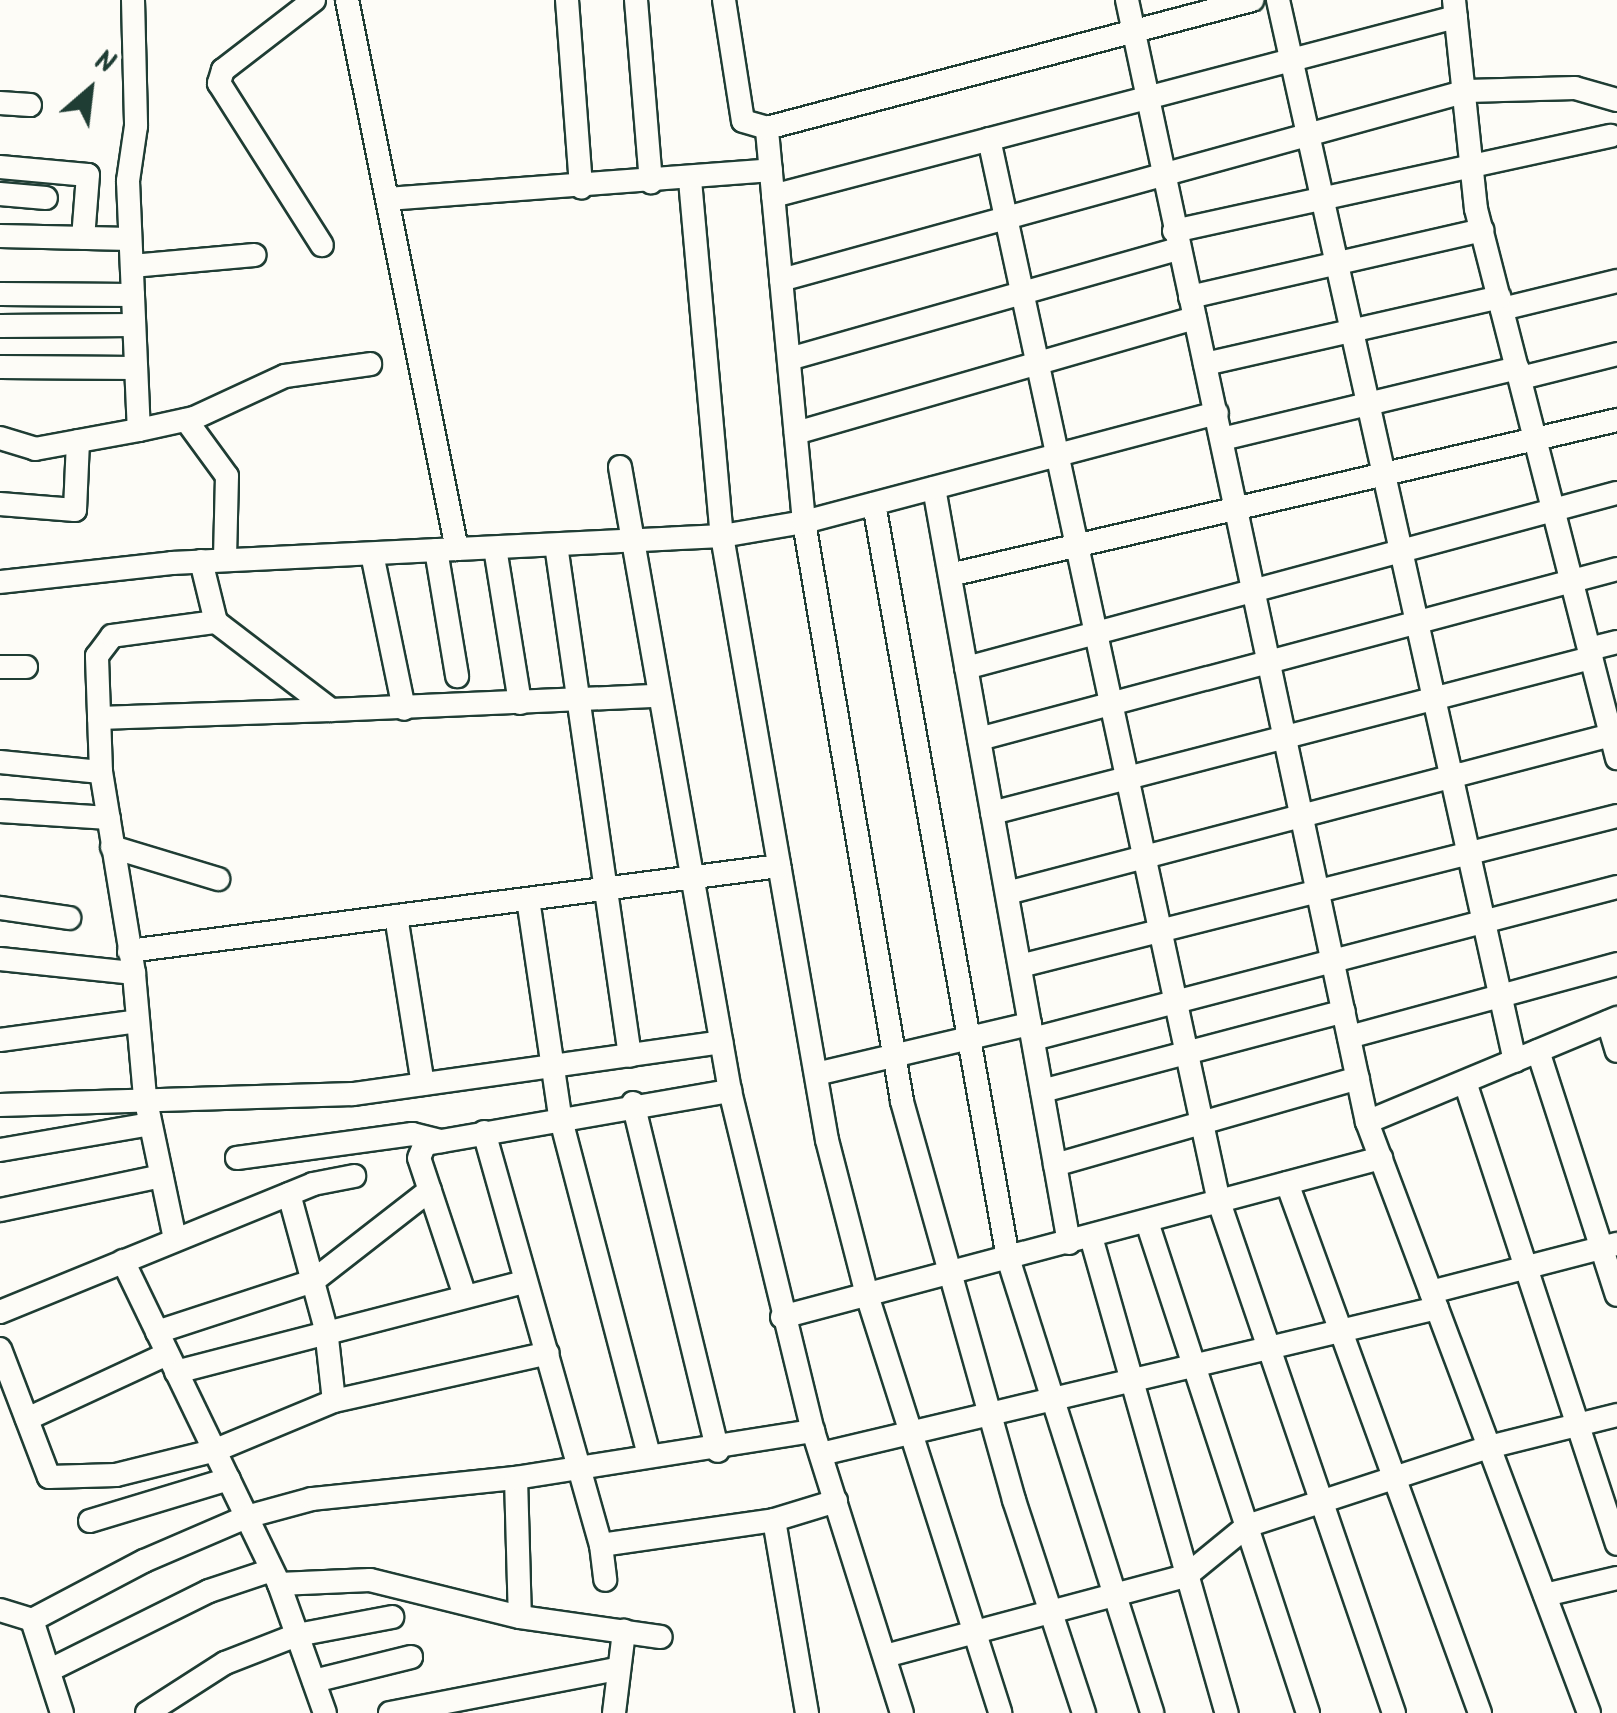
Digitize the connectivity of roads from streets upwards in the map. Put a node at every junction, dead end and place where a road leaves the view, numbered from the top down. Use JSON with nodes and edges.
{"nodes":[{"id":1,"x":133,"y":0,"type":"edge"},
{"id":2,"x":314,"y":0,"type":"edge"},
{"id":3,"x":348,"y":0,"type":"edge"},
{"id":4,"x":567,"y":0,"type":"edge"},
{"id":5,"x":636,"y":0,"type":"edge"},
{"id":6,"x":724,"y":0,"type":"edge"},
{"id":7,"x":1127,"y":0,"type":"edge"},
{"id":8,"x":1252,"y":0,"type":"edge"},
{"id":9,"x":1278,"y":0,"type":"edge"},
{"id":10,"x":1455,"y":8,"type":"edge"},
{"id":11,"x":1133,"y":31,"type":"junction"},
{"id":12,"x":1290,"y":60,"type":"junction"},
{"id":13,"x":1467,"y":91,"type":"junction"},
{"id":14,"x":1146,"y":98,"type":"junction"},
{"id":15,"x":1617,"y":100,"type":"edge"},
{"id":16,"x":0,"y":103,"type":"edge"},
{"id":17,"x":30,"y":104,"type":"dead end"},
{"id":18,"x":767,"y":128,"type":"junction"},
{"id":19,"x":1305,"y":135,"type":"junction"},
{"id":20,"x":1612,"y":136,"type":"dead end"},
{"id":21,"x":989,"y":140,"type":"junction"},
{"id":22,"x":0,"y":166,"type":"edge"},
{"id":23,"x":1473,"y":166,"type":"junction"},
{"id":24,"x":771,"y":170,"type":"junction"},
{"id":25,"x":1161,"y":174,"type":"junction"},
{"id":26,"x":690,"y":180,"type":"junction"},
{"id":27,"x":651,"y":182,"type":"junction"},
{"id":28,"x":581,"y":187,"type":"junction"},
{"id":29,"x":0,"y":194,"type":"edge"},
{"id":30,"x":773,"y":196,"type":"junction"},
{"id":31,"x":46,"y":198,"type":"dead end"},
{"id":32,"x":1324,"y":198,"type":"junction"},
{"id":33,"x":388,"y":199,"type":"junction"},
{"id":34,"x":1006,"y":218,"type":"junction"},
{"id":35,"x":1482,"y":230,"type":"junction"},
{"id":36,"x":0,"y":236,"type":"edge"},
{"id":37,"x":82,"y":238,"type":"junction"},
{"id":38,"x":130,"y":239,"type":"junction"},
{"id":39,"x":1176,"y":240,"type":"junction"},
{"id":40,"x":322,"y":245,"type":"dead end"},
{"id":41,"x":255,"y":255,"type":"dead end"},
{"id":42,"x":1338,"y":263,"type":"junction"},
{"id":43,"x":132,"y":266,"type":"junction"},
{"id":44,"x":781,"y":280,"type":"junction"},
{"id":45,"x":1617,"y":281,"type":"edge"},
{"id":46,"x":1022,"y":293,"type":"junction"},
{"id":47,"x":0,"y":294,"type":"edge"},
{"id":48,"x":133,"y":294,"type":"junction"},
{"id":49,"x":1501,"y":303,"type":"junction"},
{"id":50,"x":1192,"y":308,"type":"junction"},
{"id":51,"x":134,"y":325,"type":"junction"},
{"id":52,"x":0,"y":326,"type":"edge"},
{"id":53,"x":1353,"y":330,"type":"junction"},
{"id":54,"x":1617,"y":354,"type":"edge"},
{"id":55,"x":789,"y":359,"type":"junction"},
{"id":56,"x":370,"y":364,"type":"dead end"},
{"id":57,"x":1037,"y":364,"type":"junction"},
{"id":58,"x":1206,"y":364,"type":"junction"},
{"id":59,"x":0,"y":367,"type":"edge"},
{"id":60,"x":136,"y":368,"type":"junction"},
{"id":61,"x":1519,"y":373,"type":"junction"},
{"id":62,"x":1370,"y":403,"type":"junction"},
{"id":63,"x":1216,"y":413,"type":"junction"},
{"id":64,"x":186,"y":420,"type":"junction"},
{"id":65,"x":1617,"y":420,"type":"edge"},
{"id":66,"x":139,"y":430,"type":"junction"},
{"id":67,"x":796,"y":433,"type":"junction"},
{"id":68,"x":0,"y":438,"type":"edge"},
{"id":69,"x":1222,"y":439,"type":"junction"},
{"id":70,"x":1536,"y":440,"type":"junction"},
{"id":71,"x":78,"y":441,"type":"junction"},
{"id":72,"x":1057,"y":456,"type":"junction"},
{"id":73,"x":620,"y":467,"type":"dead end"},
{"id":74,"x":1385,"y":474,"type":"junction"},
{"id":75,"x":934,"y":488,"type":"junction"},
{"id":76,"x":1617,"y":493,"type":"edge"},
{"id":77,"x":0,"y":504,"type":"edge"},
{"id":78,"x":874,"y":504,"type":"junction"},
{"id":79,"x":1237,"y":508,"type":"junction"},
{"id":80,"x":1553,"y":508,"type":"junction"},
{"id":81,"x":804,"y":522,"type":"junction"},
{"id":82,"x":722,"y":536,"type":"junction"},
{"id":83,"x":630,"y":541,"type":"junction"},
{"id":84,"x":556,"y":545,"type":"junction"},
{"id":85,"x":1076,"y":546,"type":"junction"},
{"id":86,"x":496,"y":548,"type":"junction"},
{"id":87,"x":1402,"y":549,"type":"junction"},
{"id":88,"x":446,"y":550,"type":"junction"},
{"id":89,"x":372,"y":554,"type":"junction"},
{"id":90,"x":213,"y":561,"type":"junction"},
{"id":91,"x":1617,"y":569,"type":"edge"},
{"id":92,"x":950,"y":575,"type":"junction"},
{"id":93,"x":1571,"y":580,"type":"junction"},
{"id":94,"x":0,"y":582,"type":"edge"},
{"id":95,"x":1254,"y":590,"type":"junction"},
{"id":96,"x":216,"y":622,"type":"junction"},
{"id":97,"x":1418,"y":622,"type":"junction"},
{"id":98,"x":1095,"y":633,"type":"junction"},
{"id":99,"x":1617,"y":642,"type":"edge"},
{"id":100,"x":1590,"y":654,"type":"junction"},
{"id":101,"x":1269,"y":661,"type":"junction"},
{"id":102,"x":0,"y":667,"type":"edge"},
{"id":103,"x":26,"y":667,"type":"dead end"},
{"id":104,"x":966,"y":668,"type":"junction"},
{"id":105,"x":458,"y":676,"type":"dead end"},
{"id":106,"x":658,"y":696,"type":"junction"},
{"id":107,"x":1435,"y":698,"type":"junction"},
{"id":108,"x":577,"y":700,"type":"junction"},
{"id":109,"x":520,"y":703,"type":"junction"},
{"id":110,"x":1111,"y":704,"type":"junction"},
{"id":111,"x":1611,"y":707,"type":"edge"},
{"id":112,"x":404,"y":709,"type":"junction"},
{"id":113,"x":331,"y":710,"type":"junction"},
{"id":114,"x":99,"y":718,"type":"junction"},
{"id":115,"x":1286,"y":737,"type":"junction"},
{"id":116,"x":979,"y":739,"type":"junction"},
{"id":117,"x":1614,"y":746,"type":"edge"},
{"id":118,"x":0,"y":762,"type":"edge"},
{"id":119,"x":101,"y":772,"type":"junction"},
{"id":120,"x":1452,"y":777,"type":"junction"},
{"id":121,"x":1127,"y":778,"type":"junction"},
{"id":122,"x":0,"y":811,"type":"edge"},
{"id":123,"x":992,"y":813,"type":"junction"},
{"id":124,"x":1302,"y":816,"type":"junction"},
{"id":125,"x":1617,"y":816,"type":"edge"},
{"id":126,"x":109,"y":818,"type":"junction"},
{"id":127,"x":112,"y":847,"type":"junction"},
{"id":128,"x":1469,"y":853,"type":"junction"},
{"id":129,"x":1144,"y":857,"type":"junction"},
{"id":130,"x":780,"y":866,"type":"junction"},
{"id":131,"x":691,"y":878,"type":"junction"},
{"id":132,"x":218,"y":879,"type":"dead end"},
{"id":133,"x":1617,"y":887,"type":"edge"},
{"id":134,"x":605,"y":889,"type":"junction"},
{"id":135,"x":1318,"y":891,"type":"junction"},
{"id":136,"x":1007,"y":892,"type":"junction"},
{"id":137,"x":528,"y":899,"type":"junction"},
{"id":138,"x":0,"y":908,"type":"edge"},
{"id":139,"x":396,"y":916,"type":"junction"},
{"id":140,"x":68,"y":918,"type":"dead end"},
{"id":141,"x":1484,"y":922,"type":"junction"},
{"id":142,"x":1160,"y":931,"type":"junction"},
{"id":143,"x":0,"y":959,"type":"edge"},
{"id":144,"x":1333,"y":961,"type":"junction"},
{"id":145,"x":132,"y":962,"type":"junction"},
{"id":146,"x":1617,"y":964,"type":"edge"},
{"id":147,"x":1020,"y":966,"type":"junction"},
{"id":148,"x":1501,"y":996,"type":"junction"},
{"id":149,"x":1175,"y":1002,"type":"junction"},
{"id":150,"x":1344,"y":1011,"type":"junction"},
{"id":151,"x":1612,"y":1020,"type":"edge"},
{"id":152,"x":138,"y":1021,"type":"junction"},
{"id":153,"x":1032,"y":1031,"type":"junction"},
{"id":154,"x":1349,"y":1037,"type":"junction"},
{"id":155,"x":968,"y":1038,"type":"junction"},
{"id":156,"x":0,"y":1040,"type":"edge"},
{"id":157,"x":721,"y":1042,"type":"junction"},
{"id":158,"x":1538,"y":1051,"type":"junction"},
{"id":159,"x":1617,"y":1051,"type":"edge"},
{"id":160,"x":1186,"y":1052,"type":"junction"},
{"id":161,"x":630,"y":1056,"type":"junction"},
{"id":162,"x":894,"y":1056,"type":"junction"},
{"id":163,"x":1515,"y":1061,"type":"junction"},
{"id":164,"x":552,"y":1064,"type":"junction"},
{"id":165,"x":816,"y":1074,"type":"junction"},
{"id":166,"x":1358,"y":1078,"type":"junction"},
{"id":167,"x":1465,"y":1082,"type":"junction"},
{"id":168,"x":423,"y":1084,"type":"junction"},
{"id":169,"x":1042,"y":1090,"type":"junction"},
{"id":170,"x":730,"y":1091,"type":"junction"},
{"id":171,"x":145,"y":1097,"type":"junction"},
{"id":172,"x":633,"y":1103,"type":"junction"},
{"id":173,"x":0,"y":1104,"type":"edge"},
{"id":174,"x":560,"y":1116,"type":"junction"},
{"id":175,"x":1367,"y":1122,"type":"junction"},
{"id":176,"x":1201,"y":1123,"type":"junction"},
{"id":177,"x":150,"y":1124,"type":"junction"},
{"id":178,"x":484,"y":1132,"type":"junction"},
{"id":179,"x":442,"y":1141,"type":"junction"},
{"id":180,"x":0,"y":1150,"type":"edge"},
{"id":181,"x":237,"y":1158,"type":"dead end"},
{"id":182,"x":1381,"y":1158,"type":"junction"},
{"id":183,"x":1055,"y":1164,"type":"junction"},
{"id":184,"x":161,"y":1176,"type":"junction"},
{"id":185,"x":354,"y":1176,"type":"dead end"},
{"id":186,"x":1287,"y":1184,"type":"junction"},
{"id":187,"x":430,"y":1190,"type":"junction"},
{"id":188,"x":289,"y":1194,"type":"junction"},
{"id":189,"x":1219,"y":1202,"type":"junction"},
{"id":190,"x":0,"y":1210,"type":"edge"},
{"id":191,"x":1147,"y":1222,"type":"junction"},
{"id":192,"x":175,"y":1239,"type":"junction"},
{"id":193,"x":1080,"y":1240,"type":"junction"},
{"id":194,"x":1609,"y":1246,"type":"edge"},
{"id":195,"x":1008,"y":1258,"type":"junction"},
{"id":196,"x":122,"y":1261,"type":"junction"},
{"id":197,"x":1526,"y":1267,"type":"junction"},
{"id":198,"x":950,"y":1273,"type":"junction"},
{"id":199,"x":313,"y":1281,"type":"junction"},
{"id":200,"x":524,"y":1282,"type":"junction"},
{"id":201,"x":867,"y":1295,"type":"junction"},
{"id":202,"x":1617,"y":1295,"type":"edge"},
{"id":203,"x":465,"y":1296,"type":"junction"},
{"id":204,"x":1434,"y":1300,"type":"junction"},
{"id":205,"x":0,"y":1312,"type":"edge"},
{"id":206,"x":782,"y":1317,"type":"junction"},
{"id":207,"x":326,"y":1328,"type":"junction"},
{"id":208,"x":1340,"y":1330,"type":"junction"},
{"id":209,"x":1268,"y":1347,"type":"junction"},
{"id":210,"x":0,"y":1349,"type":"edge"},
{"id":211,"x":167,"y":1353,"type":"junction"},
{"id":212,"x":548,"y":1353,"type":"junction"},
{"id":213,"x":1194,"y":1364,"type":"junction"},
{"id":214,"x":1131,"y":1378,"type":"junction"},
{"id":215,"x":1051,"y":1398,"type":"junction"},
{"id":216,"x":334,"y":1401,"type":"junction"},
{"id":217,"x":989,"y":1412,"type":"junction"},
{"id":218,"x":1617,"y":1415,"type":"edge"},
{"id":219,"x":27,"y":1419,"type":"junction"},
{"id":220,"x":1578,"y":1425,"type":"junction"},
{"id":221,"x":910,"y":1430,"type":"junction"},
{"id":222,"x":817,"y":1442,"type":"junction"},
{"id":223,"x":1489,"y":1447,"type":"junction"},
{"id":224,"x":216,"y":1450,"type":"junction"},
{"id":225,"x":718,"y":1451,"type":"junction"},
{"id":226,"x":649,"y":1455,"type":"junction"},
{"id":227,"x":579,"y":1468,"type":"junction"},
{"id":228,"x":516,"y":1478,"type":"junction"},
{"id":229,"x":1394,"y":1478,"type":"junction"},
{"id":230,"x":229,"y":1479,"type":"junction"},
{"id":231,"x":836,"y":1501,"type":"junction"},
{"id":232,"x":1322,"y":1502,"type":"junction"},
{"id":233,"x":246,"y":1516,"type":"junction"},
{"id":234,"x":774,"y":1520,"type":"junction"},
{"id":235,"x":90,"y":1521,"type":"dead end"},
{"id":236,"x":1247,"y":1526,"type":"junction"},
{"id":237,"x":1617,"y":1544,"type":"edge"},
{"id":238,"x":601,"y":1545,"type":"junction"},
{"id":239,"x":1186,"y":1576,"type":"junction"},
{"id":240,"x":276,"y":1577,"type":"junction"},
{"id":241,"x":1617,"y":1578,"type":"edge"},
{"id":242,"x":605,"y":1580,"type":"dead end"},
{"id":243,"x":1114,"y":1596,"type":"junction"},
{"id":244,"x":1545,"y":1596,"type":"junction"},
{"id":245,"x":0,"y":1610,"type":"edge"},
{"id":246,"x":1051,"y":1613,"type":"junction"},
{"id":247,"x":520,"y":1616,"type":"junction"},
{"id":248,"x":392,"y":1617,"type":"dead end"},
{"id":249,"x":32,"y":1620,"type":"junction"},
{"id":250,"x":624,"y":1631,"type":"junction"},
{"id":251,"x":975,"y":1634,"type":"junction"},
{"id":252,"x":298,"y":1635,"type":"junction"},
{"id":253,"x":661,"y":1637,"type":"dead end"},
{"id":254,"x":886,"y":1656,"type":"junction"},
{"id":255,"x":411,"y":1657,"type":"dead end"},
{"id":256,"x":52,"y":1669,"type":"junction"},
{"id":257,"x":616,"y":1669,"type":"junction"},
{"id":258,"x":314,"y":1681,"type":"junction"},
{"id":259,"x":454,"y":1706,"type":"edge"},
{"id":260,"x":62,"y":1713,"type":"edge"},
{"id":261,"x":147,"y":1713,"type":"edge"},
{"id":262,"x":325,"y":1713,"type":"edge"},
{"id":263,"x":392,"y":1713,"type":"edge"},
{"id":264,"x":614,"y":1713,"type":"edge"},
{"id":265,"x":806,"y":1713,"type":"edge"},
{"id":266,"x":902,"y":1713,"type":"edge"},
{"id":267,"x":1000,"y":1713,"type":"edge"},
{"id":268,"x":1084,"y":1713,"type":"edge"},
{"id":269,"x":1152,"y":1713,"type":"edge"},
{"id":270,"x":1227,"y":1713,"type":"edge"},
{"id":271,"x":1308,"y":1713,"type":"edge"},
{"id":272,"x":1394,"y":1713,"type":"edge"},
{"id":273,"x":1480,"y":1713,"type":"edge"},
{"id":274,"x":1589,"y":1713,"type":"edge"}],
"edges":[{"from":1,"to":38,"type":"street"},
{"from":2,"to":40,"type":"street"},
{"from":3,"to":33,"type":"street"},
{"from":4,"to":28,"type":"street"},
{"from":5,"to":27,"type":"street"},
{"from":6,"to":18,"type":"street"},
{"from":7,"to":11,"type":"street"},
{"from":8,"to":11,"type":"street"},
{"from":9,"to":12,"type":"street"},
{"from":10,"to":12,"type":"street"},
{"from":10,"to":13,"type":"street"},
{"from":11,"to":14,"type":"street"},
{"from":11,"to":18,"type":"street"},
{"from":12,"to":14,"type":"street"},
{"from":12,"to":19,"type":"street"},
{"from":13,"to":15,"type":"street"},
{"from":13,"to":19,"type":"street"},
{"from":13,"to":23,"type":"street"},
{"from":14,"to":21,"type":"street"},
{"from":14,"to":25,"type":"street"},
{"from":16,"to":17,"type":"street"},
{"from":18,"to":24,"type":"street"},
{"from":19,"to":25,"type":"street"},
{"from":19,"to":32,"type":"street"},
{"from":20,"to":23,"type":"street"},
{"from":21,"to":30,"type":"street"},
{"from":21,"to":34,"type":"street"},
{"from":22,"to":37,"type":"street"},
{"from":23,"to":32,"type":"street"},
{"from":23,"to":35,"type":"street"},
{"from":24,"to":26,"type":"street"},
{"from":24,"to":30,"type":"street"},
{"from":25,"to":34,"type":"street"},
{"from":25,"to":39,"type":"street"},
{"from":26,"to":27,"type":"street"},
{"from":26,"to":82,"type":"street"},
{"from":27,"to":28,"type":"street"},
{"from":28,"to":33,"type":"street"},
{"from":29,"to":31,"type":"street"},
{"from":30,"to":44,"type":"street"},
{"from":32,"to":39,"type":"street"},
{"from":32,"to":42,"type":"street"},
{"from":33,"to":88,"type":"street"},
{"from":34,"to":44,"type":"street"},
{"from":34,"to":46,"type":"street"},
{"from":35,"to":42,"type":"street"},
{"from":35,"to":49,"type":"street"},
{"from":36,"to":37,"type":"street"},
{"from":37,"to":38,"type":"street"},
{"from":38,"to":43,"type":"street"},
{"from":39,"to":46,"type":"street"},
{"from":39,"to":50,"type":"street"},
{"from":41,"to":43,"type":"street"},
{"from":42,"to":50,"type":"street"},
{"from":42,"to":53,"type":"street"},
{"from":43,"to":48,"type":"street"},
{"from":44,"to":55,"type":"street"},
{"from":45,"to":49,"type":"street"},
{"from":46,"to":55,"type":"street"},
{"from":46,"to":57,"type":"street"},
{"from":47,"to":48,"type":"street"},
{"from":48,"to":51,"type":"street"},
{"from":49,"to":53,"type":"street"},
{"from":49,"to":61,"type":"street"},
{"from":50,"to":57,"type":"street"},
{"from":50,"to":58,"type":"street"},
{"from":51,"to":52,"type":"street"},
{"from":51,"to":60,"type":"street"},
{"from":53,"to":58,"type":"street"},
{"from":53,"to":62,"type":"street"},
{"from":54,"to":61,"type":"street"},
{"from":55,"to":67,"type":"street"},
{"from":56,"to":64,"type":"street"},
{"from":57,"to":67,"type":"street"},
{"from":57,"to":72,"type":"street"},
{"from":58,"to":63,"type":"street"},
{"from":59,"to":60,"type":"street"},
{"from":60,"to":66,"type":"street"},
{"from":61,"to":62,"type":"street"},
{"from":61,"to":70,"type":"street"},
{"from":62,"to":69,"type":"street"},
{"from":62,"to":74,"type":"street"},
{"from":63,"to":69,"type":"street"},
{"from":63,"to":72,"type":"street"},
{"from":64,"to":66,"type":"street"},
{"from":64,"to":90,"type":"street"},
{"from":65,"to":70,"type":"street"},
{"from":66,"to":71,"type":"street"},
{"from":67,"to":81,"type":"street"},
{"from":68,"to":71,"type":"street"},
{"from":69,"to":79,"type":"street"},
{"from":70,"to":74,"type":"street"},
{"from":70,"to":80,"type":"street"},
{"from":71,"to":77,"type":"street"},
{"from":72,"to":75,"type":"street"},
{"from":72,"to":85,"type":"street"},
{"from":73,"to":83,"type":"street"},
{"from":74,"to":79,"type":"street"},
{"from":74,"to":87,"type":"street"},
{"from":75,"to":78,"type":"street"},
{"from":75,"to":92,"type":"street"},
{"from":76,"to":80,"type":"street"},
{"from":78,"to":81,"type":"street"},
{"from":78,"to":155,"type":"street"},
{"from":79,"to":85,"type":"street"},
{"from":79,"to":95,"type":"street"},
{"from":80,"to":87,"type":"street"},
{"from":80,"to":93,"type":"street"},
{"from":81,"to":82,"type":"street"},
{"from":81,"to":162,"type":"street"},
{"from":82,"to":83,"type":"street"},
{"from":82,"to":130,"type":"street"},
{"from":83,"to":84,"type":"street"},
{"from":83,"to":106,"type":"street"},
{"from":84,"to":86,"type":"street"},
{"from":84,"to":108,"type":"street"},
{"from":85,"to":92,"type":"street"},
{"from":85,"to":98,"type":"street"},
{"from":86,"to":88,"type":"street"},
{"from":86,"to":109,"type":"street"},
{"from":87,"to":95,"type":"street"},
{"from":87,"to":97,"type":"street"},
{"from":88,"to":89,"type":"street"},
{"from":88,"to":105,"type":"street"},
{"from":89,"to":90,"type":"street"},
{"from":89,"to":112,"type":"street"},
{"from":90,"to":94,"type":"street"},
{"from":90,"to":96,"type":"street"},
{"from":91,"to":93,"type":"street"},
{"from":92,"to":104,"type":"street"},
{"from":93,"to":97,"type":"street"},
{"from":93,"to":100,"type":"street"},
{"from":95,"to":98,"type":"street"},
{"from":95,"to":101,"type":"street"},
{"from":96,"to":113,"type":"street"},
{"from":96,"to":114,"type":"street"},
{"from":97,"to":101,"type":"street"},
{"from":97,"to":107,"type":"street"},
{"from":98,"to":104,"type":"street"},
{"from":98,"to":110,"type":"street"},
{"from":99,"to":100,"type":"street"},
{"from":100,"to":107,"type":"street"},
{"from":100,"to":111,"type":"street"},
{"from":101,"to":110,"type":"street"},
{"from":101,"to":115,"type":"street"},
{"from":102,"to":103,"type":"street"},
{"from":104,"to":116,"type":"street"},
{"from":106,"to":108,"type":"street"},
{"from":106,"to":131,"type":"street"},
{"from":107,"to":115,"type":"street"},
{"from":107,"to":120,"type":"street"},
{"from":108,"to":109,"type":"street"},
{"from":108,"to":134,"type":"street"},
{"from":109,"to":112,"type":"street"},
{"from":110,"to":116,"type":"street"},
{"from":110,"to":121,"type":"street"},
{"from":111,"to":117,"type":"street"},
{"from":112,"to":113,"type":"street"},
{"from":113,"to":114,"type":"street"},
{"from":114,"to":119,"type":"street"},
{"from":115,"to":121,"type":"street"},
{"from":115,"to":124,"type":"street"},
{"from":116,"to":123,"type":"street"},
{"from":117,"to":120,"type":"street"},
{"from":118,"to":119,"type":"street"},
{"from":119,"to":126,"type":"street"},
{"from":120,"to":124,"type":"street"},
{"from":120,"to":128,"type":"street"},
{"from":121,"to":123,"type":"street"},
{"from":121,"to":129,"type":"street"},
{"from":122,"to":126,"type":"street"},
{"from":123,"to":136,"type":"street"},
{"from":124,"to":129,"type":"street"},
{"from":124,"to":135,"type":"street"},
{"from":125,"to":128,"type":"street"},
{"from":126,"to":127,"type":"street"},
{"from":127,"to":132,"type":"street"},
{"from":127,"to":145,"type":"street"},
{"from":128,"to":135,"type":"street"},
{"from":128,"to":141,"type":"street"},
{"from":129,"to":136,"type":"street"},
{"from":129,"to":142,"type":"street"},
{"from":130,"to":131,"type":"street"},
{"from":130,"to":165,"type":"street"},
{"from":131,"to":134,"type":"street"},
{"from":131,"to":157,"type":"street"},
{"from":133,"to":141,"type":"street"},
{"from":134,"to":137,"type":"street"},
{"from":134,"to":161,"type":"street"},
{"from":135,"to":142,"type":"street"},
{"from":135,"to":144,"type":"street"},
{"from":136,"to":147,"type":"street"},
{"from":137,"to":139,"type":"street"},
{"from":137,"to":164,"type":"street"},
{"from":138,"to":140,"type":"street"},
{"from":139,"to":145,"type":"street"},
{"from":139,"to":168,"type":"street"},
{"from":141,"to":144,"type":"street"},
{"from":141,"to":148,"type":"street"},
{"from":142,"to":147,"type":"street"},
{"from":142,"to":149,"type":"street"},
{"from":143,"to":145,"type":"street"},
{"from":144,"to":149,"type":"street"},
{"from":144,"to":150,"type":"street"},
{"from":145,"to":152,"type":"street"},
{"from":146,"to":148,"type":"street"},
{"from":147,"to":153,"type":"street"},
{"from":148,"to":154,"type":"street"},
{"from":148,"to":163,"type":"street"},
{"from":149,"to":153,"type":"street"},
{"from":149,"to":160,"type":"street"},
{"from":150,"to":154,"type":"street"},
{"from":150,"to":160,"type":"street"},
{"from":151,"to":158,"type":"street"},
{"from":151,"to":159,"type":"street"},
{"from":152,"to":156,"type":"street"},
{"from":152,"to":171,"type":"street"},
{"from":153,"to":155,"type":"street"},
{"from":153,"to":169,"type":"street"},
{"from":154,"to":166,"type":"street"},
{"from":155,"to":162,"type":"street"},
{"from":155,"to":195,"type":"street"},
{"from":157,"to":161,"type":"street"},
{"from":157,"to":170,"type":"street"},
{"from":158,"to":163,"type":"street"},
{"from":158,"to":194,"type":"street"},
{"from":160,"to":169,"type":"street"},
{"from":160,"to":176,"type":"street"},
{"from":161,"to":164,"type":"street"},
{"from":162,"to":165,"type":"street"},
{"from":162,"to":198,"type":"street"},
{"from":163,"to":167,"type":"street"},
{"from":164,"to":168,"type":"street"},
{"from":164,"to":174,"type":"street"},
{"from":165,"to":201,"type":"street"},
{"from":166,"to":175,"type":"street"},
{"from":166,"to":176,"type":"street"},
{"from":167,"to":175,"type":"street"},
{"from":167,"to":197,"type":"street"},
{"from":168,"to":171,"type":"street"},
{"from":169,"to":183,"type":"street"},
{"from":170,"to":172,"type":"street"},
{"from":170,"to":206,"type":"street"},
{"from":171,"to":173,"type":"street"},
{"from":171,"to":177,"type":"street"},
{"from":172,"to":174,"type":"street"},
{"from":172,"to":225,"type":"street"},
{"from":174,"to":178,"type":"street"},
{"from":174,"to":226,"type":"street"},
{"from":175,"to":182,"type":"street"},
{"from":176,"to":183,"type":"street"},
{"from":176,"to":189,"type":"street"},
{"from":177,"to":180,"type":"street"},
{"from":177,"to":184,"type":"street"},
{"from":178,"to":179,"type":"street"},
{"from":178,"to":200,"type":"street"},
{"from":179,"to":181,"type":"street"},
{"from":179,"to":187,"type":"street"},
{"from":182,"to":186,"type":"street"},
{"from":182,"to":204,"type":"street"},
{"from":183,"to":193,"type":"street"},
{"from":184,"to":190,"type":"street"},
{"from":184,"to":192,"type":"street"},
{"from":185,"to":188,"type":"street"},
{"from":186,"to":189,"type":"street"},
{"from":186,"to":208,"type":"street"},
{"from":187,"to":199,"type":"street"},
{"from":187,"to":203,"type":"street"},
{"from":188,"to":192,"type":"street"},
{"from":188,"to":199,"type":"street"},
{"from":189,"to":191,"type":"street"},
{"from":189,"to":209,"type":"street"},
{"from":191,"to":193,"type":"street"},
{"from":191,"to":213,"type":"street"},
{"from":192,"to":196,"type":"street"},
{"from":193,"to":195,"type":"street"},
{"from":193,"to":214,"type":"street"},
{"from":194,"to":197,"type":"street"},
{"from":194,"to":202,"type":"street"},
{"from":195,"to":198,"type":"street"},
{"from":195,"to":215,"type":"street"},
{"from":196,"to":205,"type":"street"},
{"from":196,"to":211,"type":"street"},
{"from":197,"to":204,"type":"street"},
{"from":197,"to":220,"type":"street"},
{"from":198,"to":201,"type":"street"},
{"from":198,"to":217,"type":"street"},
{"from":199,"to":207,"type":"street"},
{"from":199,"to":211,"type":"street"},
{"from":200,"to":203,"type":"street"},
{"from":200,"to":212,"type":"street"},
{"from":201,"to":206,"type":"street"},
{"from":201,"to":221,"type":"street"},
{"from":203,"to":207,"type":"street"},
{"from":204,"to":208,"type":"street"},
{"from":204,"to":223,"type":"street"},
{"from":206,"to":222,"type":"street"},
{"from":207,"to":211,"type":"street"},
{"from":207,"to":216,"type":"street"},
{"from":208,"to":209,"type":"street"},
{"from":208,"to":229,"type":"street"},
{"from":209,"to":213,"type":"street"},
{"from":209,"to":232,"type":"street"},
{"from":210,"to":219,"type":"street"},
{"from":211,"to":219,"type":"street"},
{"from":211,"to":224,"type":"street"},
{"from":212,"to":216,"type":"street"},
{"from":212,"to":227,"type":"street"},
{"from":213,"to":214,"type":"street"},
{"from":213,"to":236,"type":"street"},
{"from":214,"to":215,"type":"street"},
{"from":214,"to":239,"type":"street"},
{"from":215,"to":217,"type":"street"},
{"from":215,"to":243,"type":"street"},
{"from":216,"to":224,"type":"street"},
{"from":217,"to":221,"type":"street"},
{"from":217,"to":246,"type":"street"},
{"from":218,"to":220,"type":"street"},
{"from":219,"to":224,"type":"street"},
{"from":220,"to":223,"type":"street"},
{"from":220,"to":237,"type":"street"},
{"from":221,"to":222,"type":"street"},
{"from":221,"to":251,"type":"street"},
{"from":222,"to":225,"type":"street"},
{"from":222,"to":231,"type":"street"},
{"from":223,"to":229,"type":"street"},
{"from":223,"to":244,"type":"street"},
{"from":224,"to":230,"type":"street"},
{"from":225,"to":226,"type":"street"},
{"from":226,"to":227,"type":"street"},
{"from":227,"to":228,"type":"street"},
{"from":227,"to":238,"type":"street"},
{"from":228,"to":233,"type":"street"},
{"from":228,"to":247,"type":"street"},
{"from":229,"to":232,"type":"street"},
{"from":229,"to":273,"type":"street"},
{"from":230,"to":233,"type":"street"},
{"from":230,"to":235,"type":"street"},
{"from":231,"to":234,"type":"street"},
{"from":231,"to":254,"type":"street"},
{"from":232,"to":236,"type":"street"},
{"from":232,"to":272,"type":"street"},
{"from":233,"to":240,"type":"street"},
{"from":233,"to":249,"type":"street"},
{"from":234,"to":238,"type":"street"},
{"from":234,"to":265,"type":"street"},
{"from":236,"to":239,"type":"street"},
{"from":236,"to":271,"type":"street"},
{"from":238,"to":242,"type":"street"},
{"from":239,"to":243,"type":"street"},
{"from":239,"to":270,"type":"street"},
{"from":240,"to":247,"type":"street"},
{"from":240,"to":252,"type":"street"},
{"from":240,"to":256,"type":"street"},
{"from":241,"to":244,"type":"street"},
{"from":243,"to":246,"type":"street"},
{"from":243,"to":269,"type":"street"},
{"from":244,"to":274,"type":"street"},
{"from":245,"to":249,"type":"street"},
{"from":246,"to":251,"type":"street"},
{"from":246,"to":268,"type":"street"},
{"from":247,"to":250,"type":"street"},
{"from":248,"to":252,"type":"street"},
{"from":249,"to":256,"type":"street"},
{"from":250,"to":253,"type":"street"},
{"from":250,"to":257,"type":"street"},
{"from":251,"to":254,"type":"street"},
{"from":251,"to":267,"type":"street"},
{"from":252,"to":258,"type":"street"},
{"from":252,"to":261,"type":"street"},
{"from":254,"to":266,"type":"street"},
{"from":255,"to":258,"type":"street"},
{"from":256,"to":260,"type":"street"},
{"from":257,"to":259,"type":"street"},
{"from":257,"to":264,"type":"street"},
{"from":258,"to":262,"type":"street"},
{"from":259,"to":263,"type":"street"}]}
